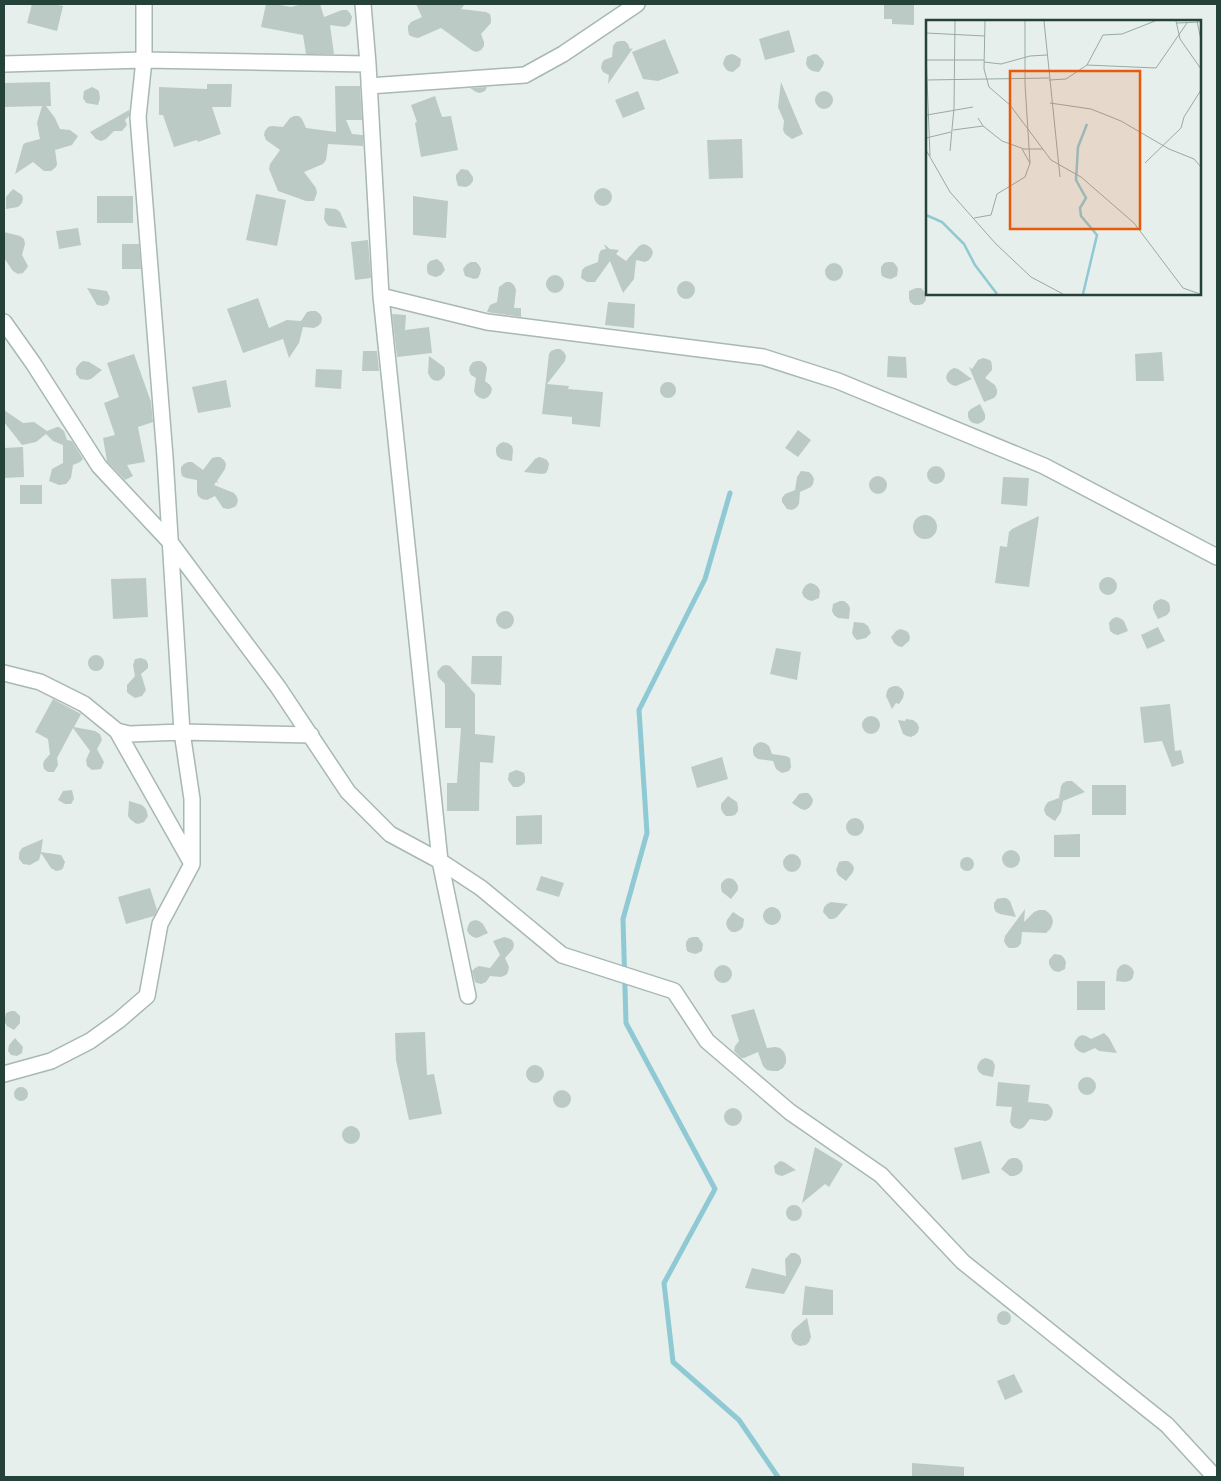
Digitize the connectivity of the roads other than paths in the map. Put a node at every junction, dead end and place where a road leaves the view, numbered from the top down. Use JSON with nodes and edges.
{"nodes":[{"id":1,"x":144,"y":4,"type":"edge"},
{"id":2,"x":363,"y":4,"type":"edge"},
{"id":3,"x":637,"y":4,"type":"edge"},
{"id":4,"x":144,"y":60,"type":"junction"},
{"id":5,"x":4,"y":64,"type":"edge"},
{"id":6,"x":368,"y":64,"type":"junction"},
{"id":7,"x":369,"y":86,"type":"junction"},
{"id":8,"x":381,"y":296,"type":"junction"},
{"id":9,"x":4,"y":322,"type":"edge"},
{"id":10,"x":170,"y":542,"type":"junction"},
{"id":11,"x":1217,"y":557,"type":"edge"},
{"id":12,"x":4,"y":672,"type":"edge"},
{"id":13,"x":117,"y":731,"type":"junction"},
{"id":14,"x":182,"y":732,"type":"junction"},
{"id":15,"x":311,"y":735,"type":"junction"},
{"id":16,"x":440,"y":861,"type":"junction"},
{"id":17,"x":192,"y":864,"type":"junction"},
{"id":18,"x":468,"y":996,"type":"dead end"},
{"id":19,"x":4,"y":1074,"type":"edge"},
{"id":20,"x":1215,"y":1477,"type":"edge"}],
"edges":[{"from":1,"to":4,"type":"street"},
{"from":2,"to":6,"type":"street"},
{"from":3,"to":7,"type":"street"},
{"from":4,"to":5,"type":"street"},
{"from":4,"to":6,"type":"street"},
{"from":4,"to":10,"type":"street"},
{"from":6,"to":7,"type":"street"},
{"from":7,"to":8,"type":"street"},
{"from":8,"to":11,"type":"street"},
{"from":8,"to":16,"type":"street"},
{"from":9,"to":10,"type":"street"},
{"from":10,"to":14,"type":"street"},
{"from":10,"to":15,"type":"street"},
{"from":12,"to":13,"type":"street"},
{"from":13,"to":14,"type":"street"},
{"from":13,"to":17,"type":"street"},
{"from":14,"to":15,"type":"street"},
{"from":14,"to":17,"type":"street"},
{"from":15,"to":16,"type":"street"},
{"from":16,"to":18,"type":"street"},
{"from":16,"to":20,"type":"street"},
{"from":17,"to":19,"type":"street"}]}
